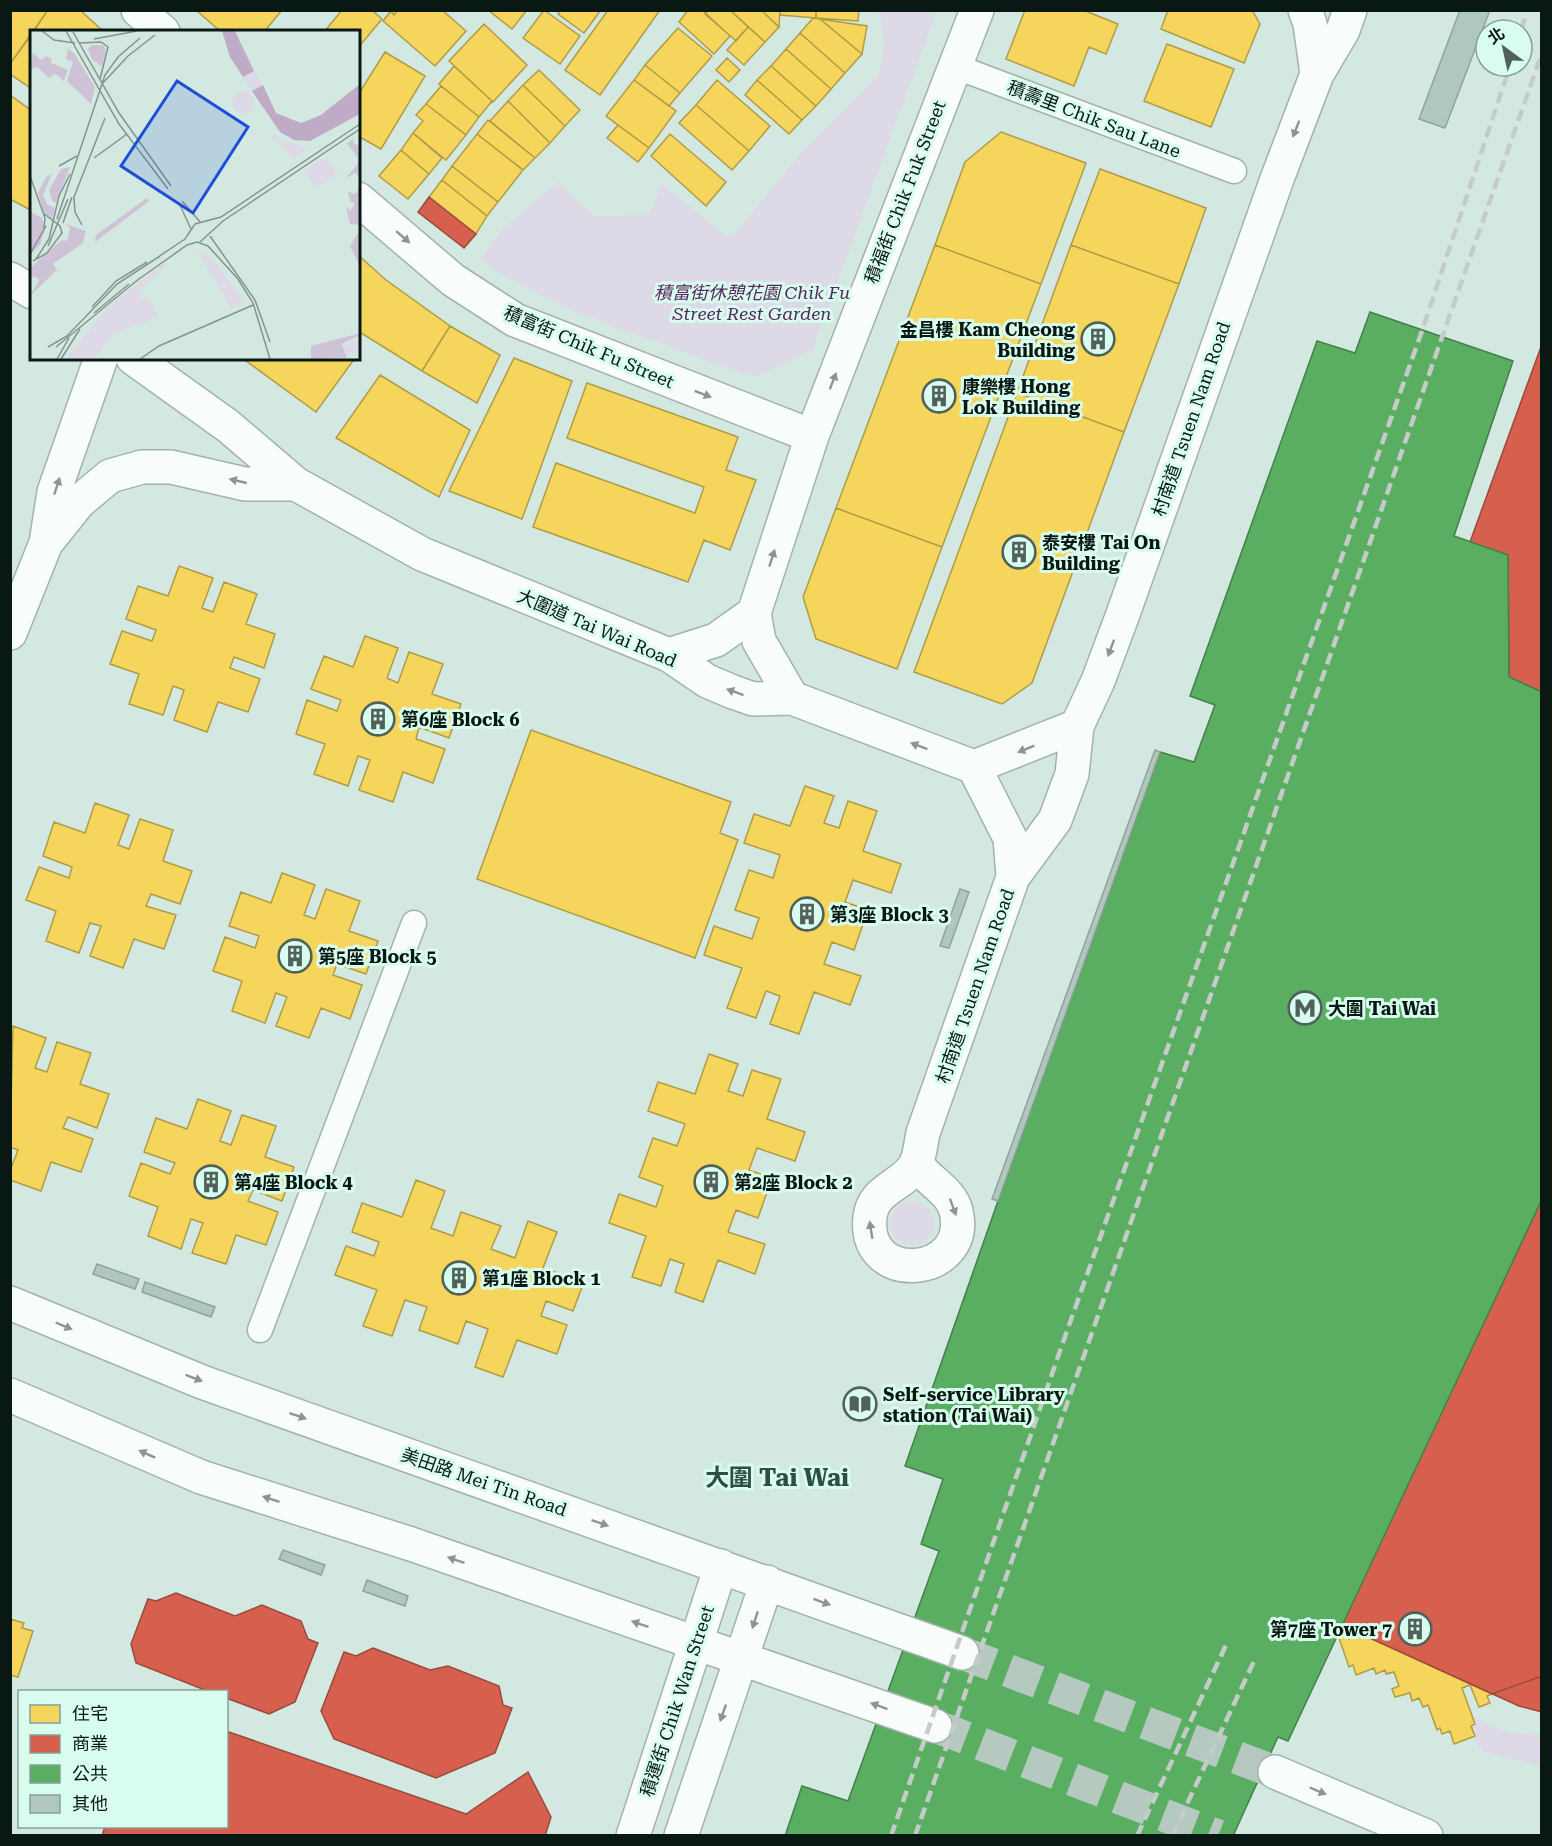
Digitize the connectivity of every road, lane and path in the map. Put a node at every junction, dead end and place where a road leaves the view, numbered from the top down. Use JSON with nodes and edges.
{"nodes":[{"id":1,"x":138,"y":10,"type":"edge"},
{"id":2,"x":976,"y":10,"type":"edge"},
{"id":3,"x":1305,"y":10,"type":"edge"},
{"id":4,"x":1350,"y":10,"type":"edge"},
{"id":5,"x":161,"y":30,"type":"edge"},
{"id":6,"x":954,"y":66,"type":"junction"},
{"id":7,"x":1317,"y":74,"type":"junction"},
{"id":8,"x":1234,"y":171,"type":"dead end"},
{"id":9,"x":360,"y":201,"type":"edge"},
{"id":10,"x":10,"y":279,"type":"edge"},
{"id":11,"x":30,"y":291,"type":"edge"},
{"id":12,"x":100,"y":360,"type":"edge"},
{"id":13,"x":136,"y":360,"type":"edge"},
{"id":14,"x":812,"y":436,"type":"junction"},
{"id":15,"x":296,"y":484,"type":"junction"},
{"id":16,"x":46,"y":543,"type":"junction"},
{"id":17,"x":754,"y":613,"type":"junction"},
{"id":18,"x":10,"y":633,"type":"edge"},
{"id":19,"x":669,"y":654,"type":"junction"},
{"id":20,"x":792,"y":698,"type":"junction"},
{"id":21,"x":1077,"y":726,"type":"junction"},
{"id":22,"x":974,"y":767,"type":"junction"},
{"id":23,"x":1013,"y":877,"type":"junction"},
{"id":24,"x":414,"y":923,"type":"dead end"},
{"id":25,"x":916,"y":1163,"type":"dead end"},
{"id":26,"x":10,"y":1303,"type":"edge"},
{"id":27,"x":260,"y":1330,"type":"dead end"},
{"id":28,"x":10,"y":1395,"type":"edge"},
{"id":29,"x":721,"y":1566,"type":"junction"},
{"id":30,"x":767,"y":1582,"type":"junction"},
{"id":31,"x":696,"y":1643,"type":"junction"},
{"id":32,"x":962,"y":1653,"type":"tunnel mouth"},
{"id":33,"x":742,"y":1658,"type":"junction"},
{"id":34,"x":934,"y":1726,"type":"tunnel mouth"},
{"id":35,"x":1275,"y":1772,"type":"tunnel mouth"},
{"id":36,"x":633,"y":1836,"type":"edge"},
{"id":37,"x":681,"y":1836,"type":"edge"},
{"id":38,"x":1426,"y":1836,"type":"edge"}],
"edges":[{"from":1,"to":5,"type":"street"},
{"from":2,"to":6,"type":"street","name":"積福街 Chik Fuk Street"},
{"from":3,"to":7,"type":"street"},
{"from":4,"to":7,"type":"street","name":"村南道 Tsuen Nam Road"},
{"from":6,"to":8,"type":"street","name":"積壽里 Chik Sau Lane"},
{"from":14,"to":6,"type":"street","name":"積福街 Chik Fuk Street","one_way":true},
{"from":7,"to":21,"type":"street","name":"村南道 Tsuen Nam Road","one_way":true},
{"from":9,"to":14,"type":"street","name":"積富街 Chik Fu Street","one_way":true},
{"from":10,"to":11,"type":"street"},
{"from":16,"to":12,"type":"street","one_way":true},
{"from":13,"to":15,"type":"street","name":"大圍道 Tai Wai Road"},
{"from":17,"to":14,"type":"street","name":"積福街 Chik Fuk Street","one_way":true},
{"from":15,"to":16,"type":"street","name":"大圍道 Tai Wai Road","one_way":true},
{"from":15,"to":19,"type":"street","name":"大圍道 Tai Wai Road"},
{"from":16,"to":18,"type":"street"},
{"from":17,"to":19,"type":"street"},
{"from":17,"to":20,"type":"street","name":"積福街 Chik Fuk Street"},
{"from":20,"to":19,"type":"street","name":"大圍道 Tai Wai Road","one_way":true},
{"from":22,"to":20,"type":"street","name":"大圍道 Tai Wai Road","one_way":true},
{"from":21,"to":22,"type":"street","one_way":true},
{"from":21,"to":23,"type":"street","name":"村南道 Tsuen Nam Road"},
{"from":22,"to":23,"type":"street"},
{"from":23,"to":25,"type":"street","name":"村南道 Tsuen Nam Road"},
{"from":24,"to":27,"type":"street"},
{"from":26,"to":29,"type":"street","name":"美田路 Mei Tin Road","one_way":true},
{"from":31,"to":28,"type":"street","one_way":true},
{"from":29,"to":30,"type":"street","name":"美田路 Mei Tin Road"},
{"from":29,"to":31,"type":"street","name":"積運街 Chik Wan Street"},
{"from":30,"to":32,"type":"street","name":"美田路 Mei Tin Road","one_way":true},
{"from":30,"to":33,"type":"street","one_way":true},
{"from":31,"to":33,"type":"street"},
{"from":31,"to":36,"type":"street","name":"積運街 Chik Wan Street"},
{"from":34,"to":33,"type":"street","one_way":true},
{"from":33,"to":37,"type":"street","one_way":true},
{"from":35,"to":38,"type":"street","one_way":true}]}
